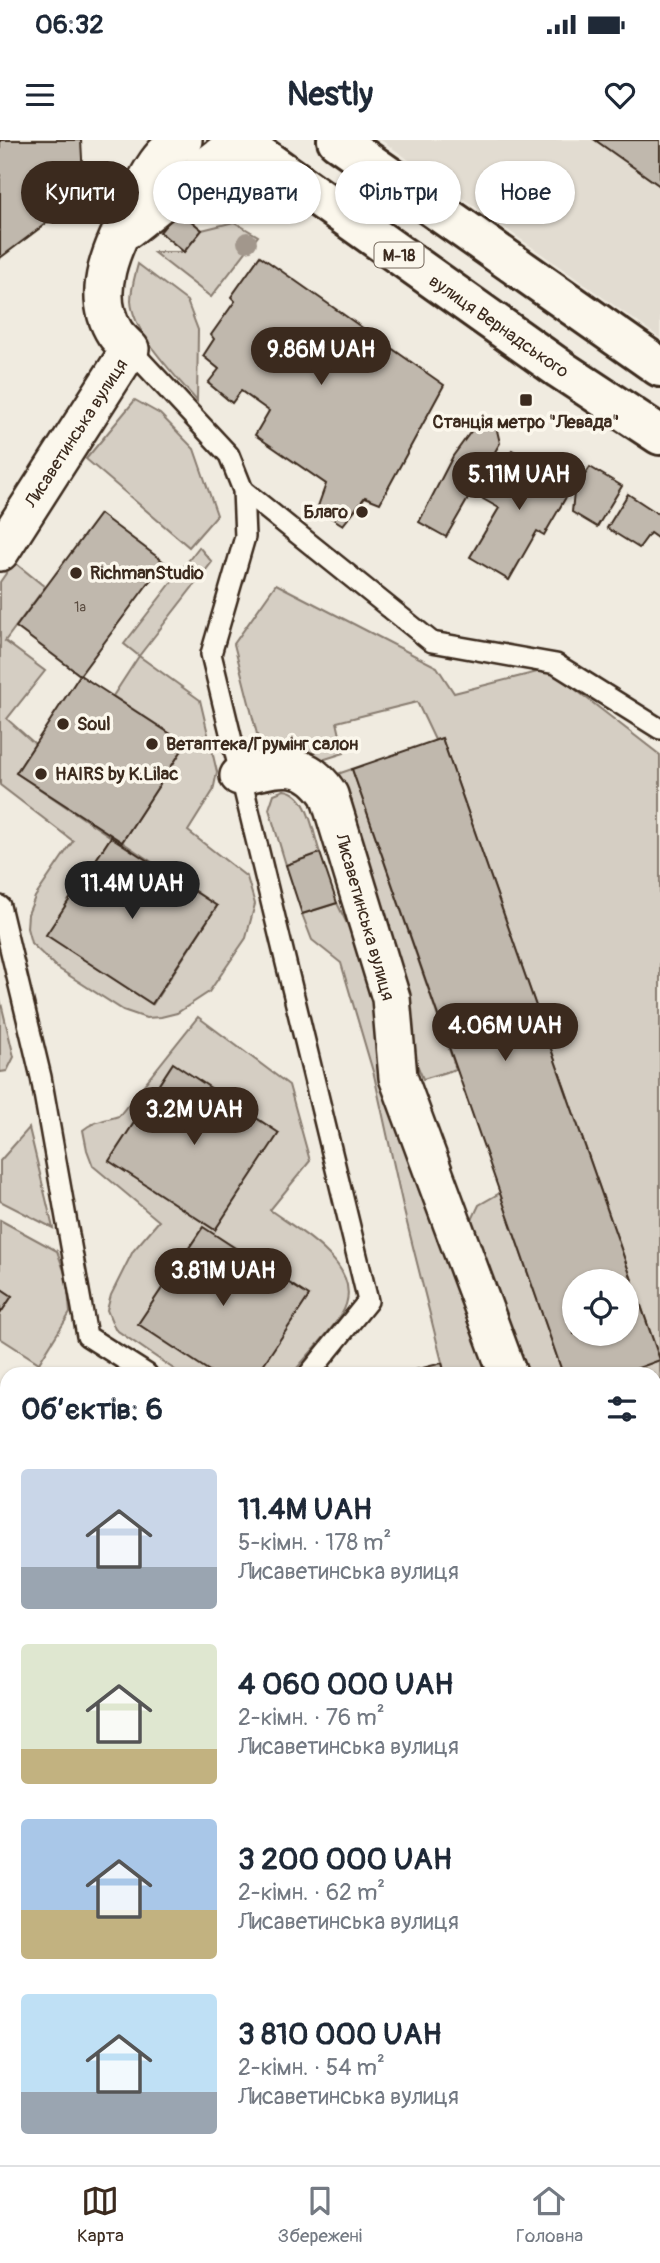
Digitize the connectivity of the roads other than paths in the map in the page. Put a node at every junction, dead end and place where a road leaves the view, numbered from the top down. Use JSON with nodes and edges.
{"nodes":[{"id":1,"x":239,"y":140,"type":"edge"},
{"id":2,"x":177,"y":142,"type":"edge"},
{"id":3,"x":333,"y":142,"type":"edge"},
{"id":4,"x":118,"y":236,"type":"junction"},
{"id":5,"x":130,"y":349,"type":"junction"},
{"id":6,"x":660,"y":367,"type":"edge"},
{"id":7,"x":660,"y":435,"type":"edge"},
{"id":8,"x":243,"y":490,"type":"junction"},
{"id":9,"x":0,"y":552,"type":"edge"},
{"id":10,"x":660,"y":729,"type":"edge"},
{"id":11,"x":239,"y":776,"type":"junction"},
{"id":12,"x":0,"y":906,"type":"edge"},
{"id":13,"x":136,"y":1367,"type":"edge"},
{"id":14,"x":315,"y":1367,"type":"edge"},
{"id":15,"x":505,"y":1367,"type":"edge"}],
"edges":[{"from":1,"to":4,"type":"street"},
{"from":1,"to":7,"type":"main road","name":"вулиця Вернадського","number":"М-18"},
{"from":2,"to":4,"type":"street"},
{"from":3,"to":6,"type":"main road"},
{"from":4,"to":5,"type":"street"},
{"from":5,"to":8,"type":"lane"},
{"from":5,"to":9,"type":"street","name":"Лисаветинська вулиця"},
{"from":8,"to":10,"type":"lane"},
{"from":8,"to":11,"type":"lane"},
{"from":11,"to":14,"type":"lane"},
{"from":11,"to":15,"type":"street","name":"Лисаветинська вулиця"},
{"from":12,"to":13,"type":"lane"}]}
